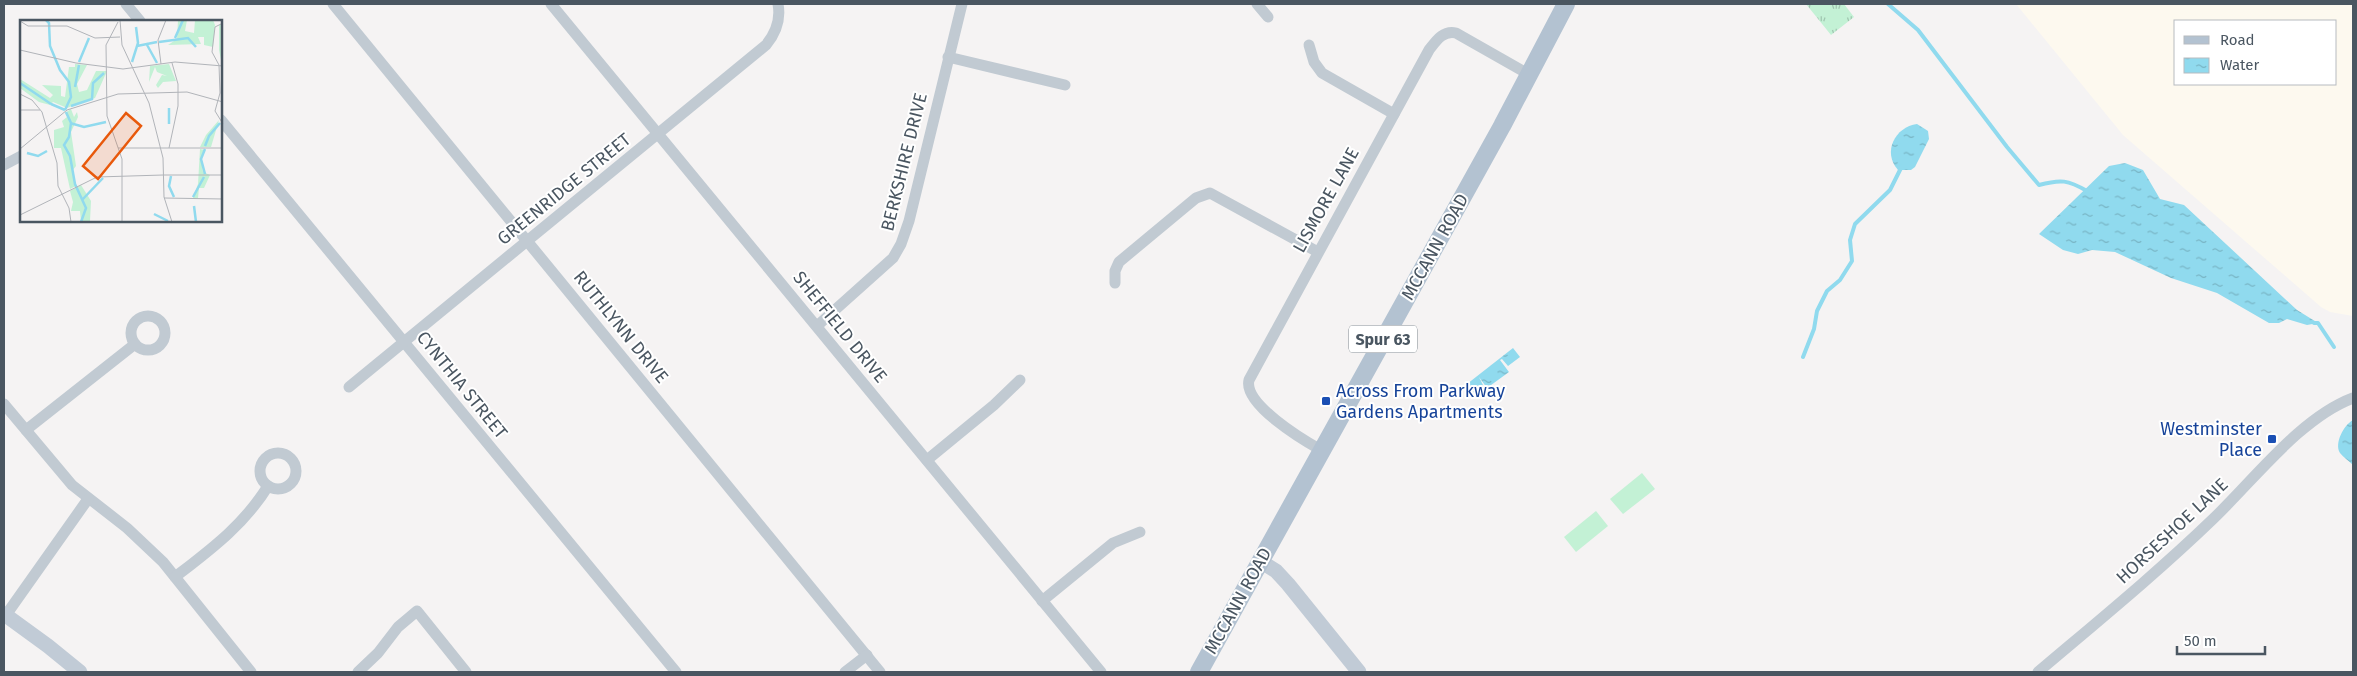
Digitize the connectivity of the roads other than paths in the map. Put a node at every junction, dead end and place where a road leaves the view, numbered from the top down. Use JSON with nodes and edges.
{"nodes":[{"id":1,"x":126,"y":4,"type":"edge"},
{"id":2,"x":334,"y":4,"type":"edge"},
{"id":3,"x":551,"y":4,"type":"edge"},
{"id":4,"x":778,"y":4,"type":"edge"},
{"id":5,"x":962,"y":4,"type":"edge"},
{"id":6,"x":1257,"y":4,"type":"edge"},
{"id":7,"x":1566,"y":4,"type":"edge"},
{"id":8,"x":1268,"y":17,"type":"dead end"},
{"id":9,"x":139,"y":20,"type":"edge"},
{"id":10,"x":1309,"y":45,"type":"dead end"},
{"id":11,"x":948,"y":57,"type":"junction"},
{"id":12,"x":1530,"y":75,"type":"junction"},
{"id":13,"x":1066,"y":85,"type":"dead end"},
{"id":14,"x":1394,"y":114,"type":"junction"},
{"id":15,"x":222,"y":121,"type":"edge"},
{"id":16,"x":658,"y":134,"type":"junction"},
{"id":17,"x":20,"y":157,"type":"edge"},
{"id":18,"x":4,"y":165,"type":"edge"},
{"id":19,"x":529,"y":241,"type":"junction"},
{"id":20,"x":1318,"y":252,"type":"junction"},
{"id":21,"x":1115,"y":283,"type":"dead end"},
{"id":22,"x":817,"y":326,"type":"junction"},
{"id":23,"x":404,"y":342,"type":"junction"},
{"id":24,"x":135,"y":344,"type":"dead end"},
{"id":25,"x":1020,"y":380,"type":"dead end"},
{"id":26,"x":349,"y":387,"type":"dead end"},
{"id":27,"x":2353,"y":398,"type":"edge"},
{"id":28,"x":4,"y":404,"type":"edge"},
{"id":29,"x":26,"y":430,"type":"junction"},
{"id":30,"x":1321,"y":450,"type":"junction"},
{"id":31,"x":927,"y":460,"type":"junction"},
{"id":32,"x":268,"y":486,"type":"dead end"},
{"id":33,"x":88,"y":499,"type":"junction"},
{"id":34,"x":1140,"y":532,"type":"dead end"},
{"id":35,"x":1260,"y":562,"type":"junction"},
{"id":36,"x":175,"y":577,"type":"junction"},
{"id":37,"x":1042,"y":601,"type":"junction"},
{"id":38,"x":5,"y":614,"type":"edge"},
{"id":39,"x":866,"y":655,"type":"junction"},
{"id":40,"x":80,"y":672,"type":"edge"},
{"id":41,"x":251,"y":672,"type":"edge"},
{"id":42,"x":358,"y":672,"type":"edge"},
{"id":43,"x":466,"y":672,"type":"edge"},
{"id":44,"x":676,"y":672,"type":"edge"},
{"id":45,"x":845,"y":672,"type":"edge"},
{"id":46,"x":880,"y":672,"type":"edge"},
{"id":47,"x":1101,"y":672,"type":"edge"},
{"id":48,"x":1199,"y":672,"type":"edge"},
{"id":49,"x":1359,"y":672,"type":"edge"},
{"id":50,"x":2038,"y":672,"type":"edge"}],
"edges":[{"from":1,"to":9,"type":"street"},
{"from":2,"to":19,"type":"street","name":"RUTHLYNN DRIVE"},
{"from":3,"to":16,"type":"street","name":"SHEFFIELD DRIVE"},
{"from":4,"to":16,"type":"street","name":"GREENRIDGE STREET"},
{"from":5,"to":11,"type":"street","name":"BERKSHIRE DRIVE"},
{"from":6,"to":8,"type":"street"},
{"from":7,"to":12,"type":"main road","name":"MCCANN ROAD","number":"Spur 63"},
{"from":10,"to":14,"type":"street"},
{"from":11,"to":13,"type":"street"},
{"from":11,"to":22,"type":"street","name":"BERKSHIRE DRIVE"},
{"from":12,"to":14,"type":"street","name":"LISMORE LANE"},
{"from":12,"to":30,"type":"main road","name":"MCCANN ROAD","number":"Spur 63"},
{"from":14,"to":20,"type":"street","name":"LISMORE LANE"},
{"from":15,"to":23,"type":"street","name":"CYNTHIA STREET"},
{"from":16,"to":19,"type":"street","name":"GREENRIDGE STREET"},
{"from":16,"to":22,"type":"street","name":"SHEFFIELD DRIVE"},
{"from":17,"to":18,"type":"street"},
{"from":19,"to":23,"type":"street","name":"GREENRIDGE STREET"},
{"from":19,"to":39,"type":"street","name":"RUTHLYNN DRIVE"},
{"from":20,"to":21,"type":"street"},
{"from":20,"to":30,"type":"street","name":"LISMORE LANE"},
{"from":22,"to":31,"type":"street","name":"SHEFFIELD DRIVE"},
{"from":23,"to":26,"type":"street","name":"GREENRIDGE STREET"},
{"from":23,"to":44,"type":"street","name":"CYNTHIA STREET"},
{"from":24,"to":29,"type":"street"},
{"from":25,"to":31,"type":"street"},
{"from":27,"to":50,"type":"street","name":"HORSESHOE LANE"},
{"from":28,"to":29,"type":"street"},
{"from":29,"to":33,"type":"street"},
{"from":30,"to":35,"type":"main road","name":"MCCANN ROAD","number":"Spur 63"},
{"from":31,"to":37,"type":"street","name":"SHEFFIELD DRIVE"},
{"from":32,"to":36,"type":"street"},
{"from":33,"to":36,"type":"street"},
{"from":33,"to":38,"type":"street"},
{"from":34,"to":37,"type":"street"},
{"from":35,"to":48,"type":"main road","name":"MCCANN ROAD","number":"Spur 63"},
{"from":35,"to":49,"type":"main road"},
{"from":36,"to":41,"type":"street"},
{"from":37,"to":47,"type":"street","name":"SHEFFIELD DRIVE"},
{"from":38,"to":40,"type":"main road"},
{"from":39,"to":45,"type":"street"},
{"from":39,"to":46,"type":"street","name":"RUTHLYNN DRIVE"},
{"from":42,"to":43,"type":"street"}]}
